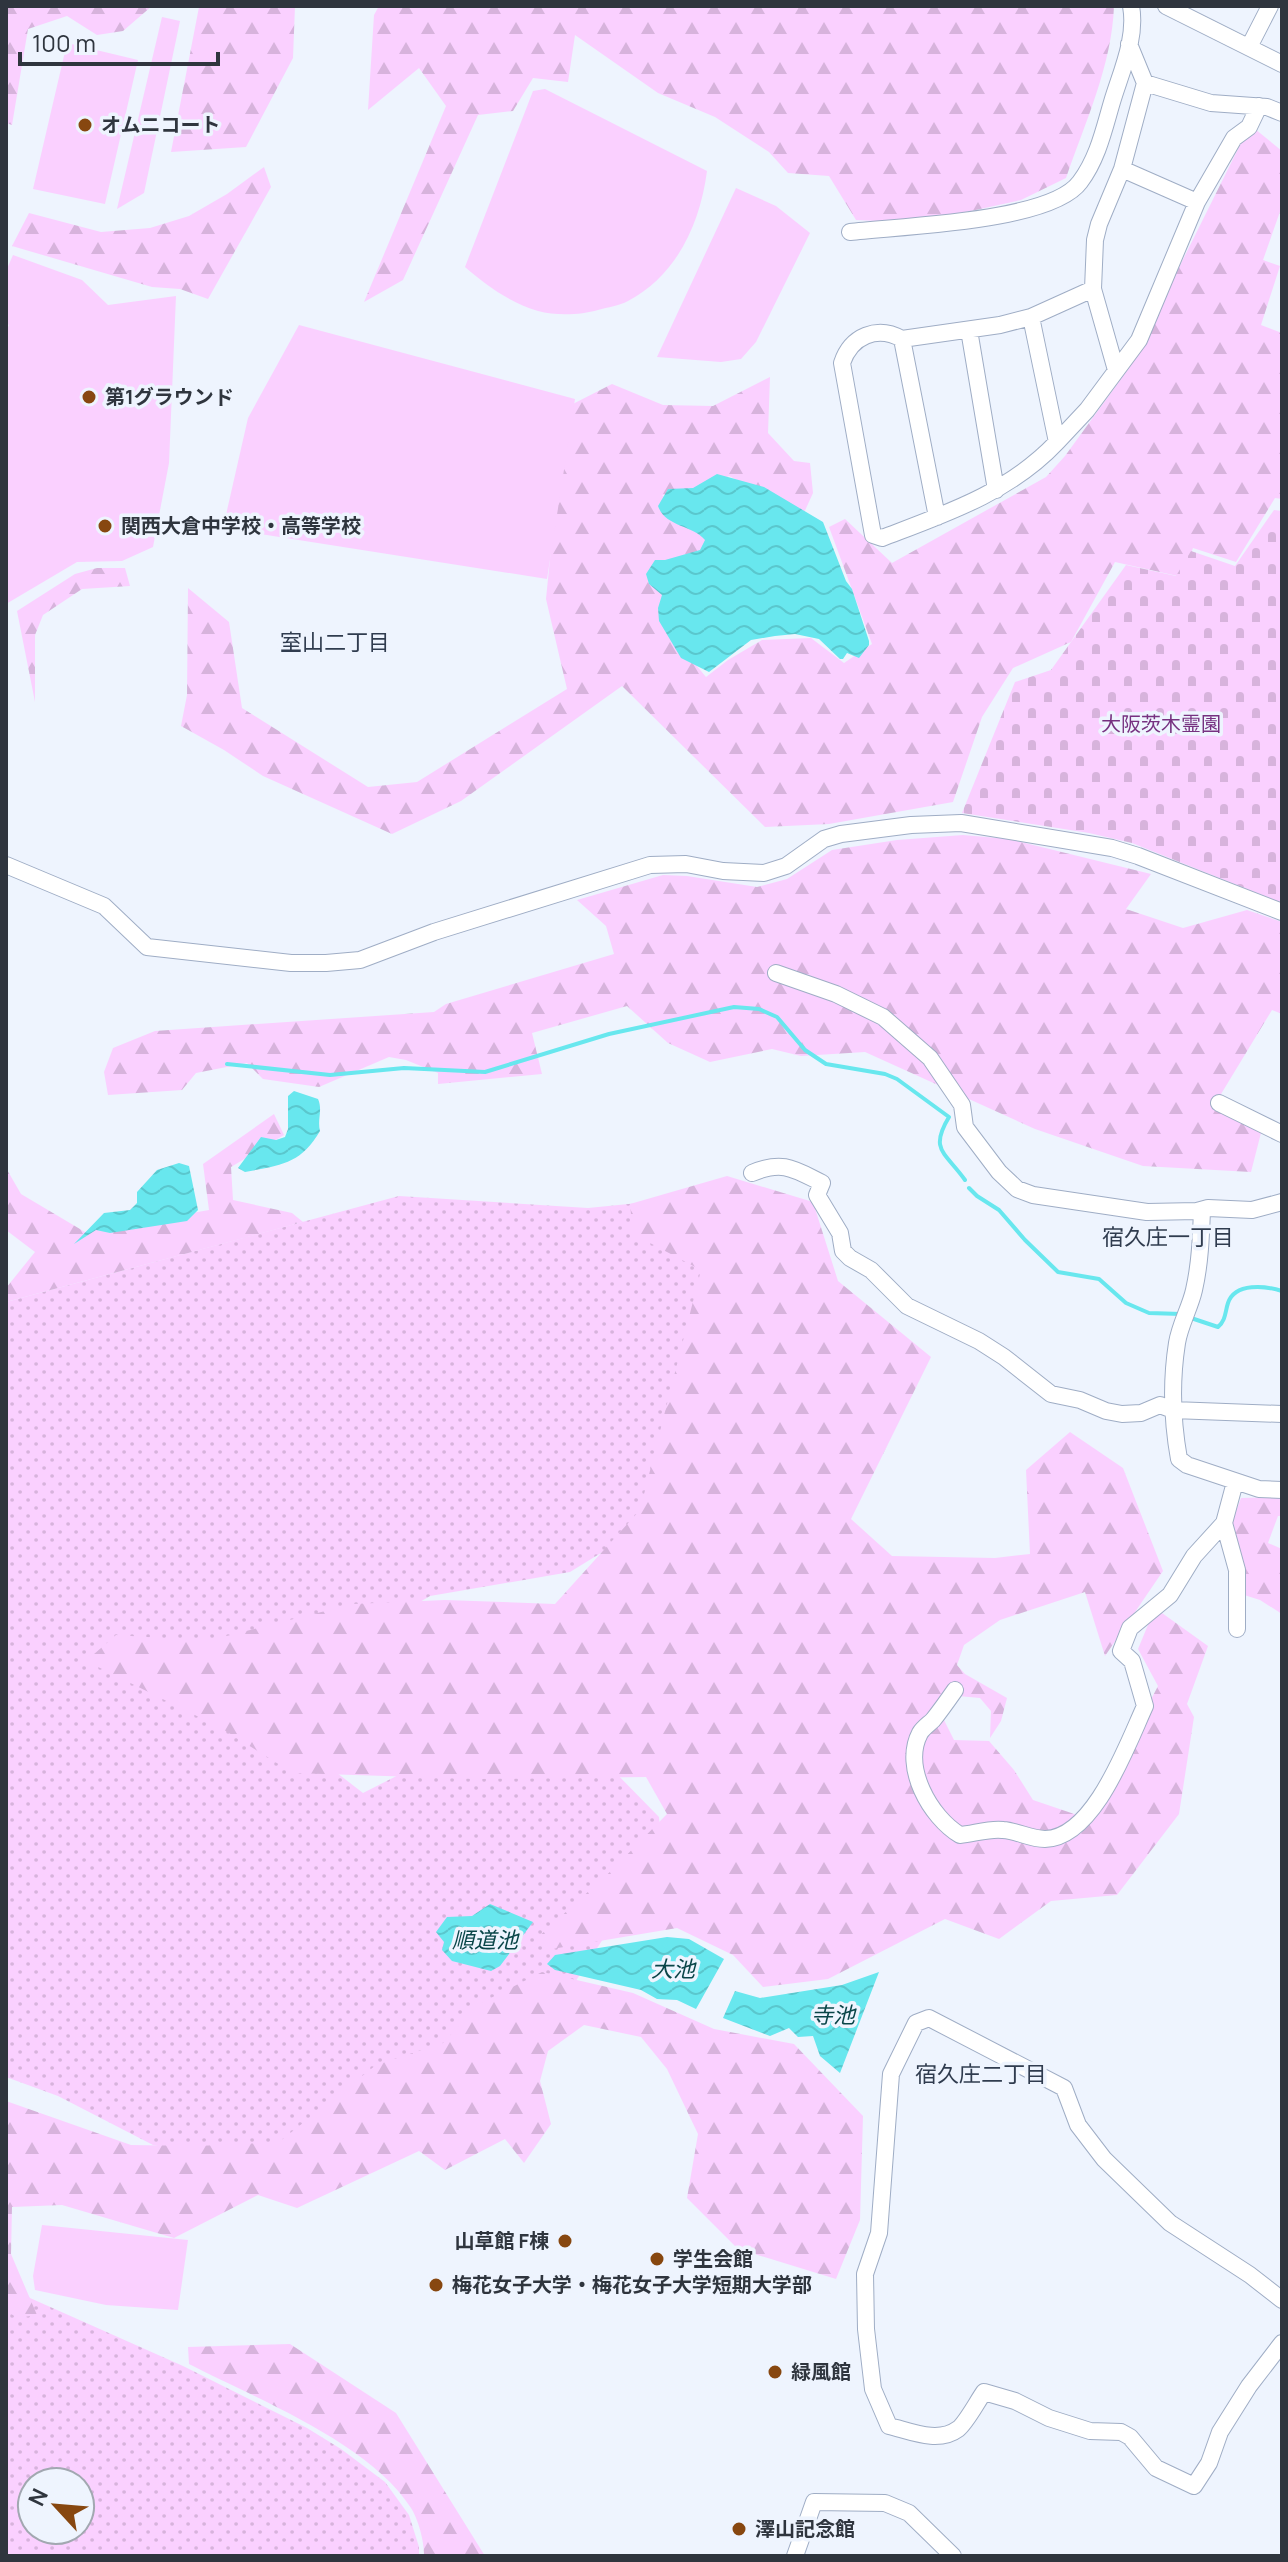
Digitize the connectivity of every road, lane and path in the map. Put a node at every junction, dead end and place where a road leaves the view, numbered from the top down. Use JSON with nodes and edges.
{"nodes":[{"id":1,"x":1131,"y":6,"type":"edge"},
{"id":2,"x":1166,"y":6,"type":"edge"},
{"id":3,"x":1270,"y":6,"type":"edge"},
{"id":4,"x":1197,"y":13,"type":"edge"},
{"id":5,"x":1129,"y":44,"type":"junction"},
{"id":6,"x":1282,"y":44,"type":"edge"},
{"id":7,"x":1249,"y":47,"type":"junction"},
{"id":8,"x":1278,"y":62,"type":"edge"},
{"id":9,"x":1145,"y":83,"type":"junction"},
{"id":10,"x":1259,"y":106,"type":"junction"},
{"id":11,"x":1282,"y":113,"type":"edge"},
{"id":12,"x":1122,"y":169,"type":"junction"},
{"id":13,"x":1197,"y":202,"type":"junction"},
{"id":14,"x":850,"y":232,"type":"dead end"},
{"id":15,"x":1093,"y":289,"type":"junction"},
{"id":16,"x":1031,"y":317,"type":"junction"},
{"id":17,"x":969,"y":330,"type":"junction"},
{"id":18,"x":902,"y":339,"type":"junction"},
{"id":19,"x":1116,"y":370,"type":"junction"},
{"id":20,"x":1057,"y":442,"type":"junction"},
{"id":21,"x":996,"y":490,"type":"junction"},
{"id":22,"x":937,"y":517,"type":"junction"},
{"id":23,"x":6,"y":865,"type":"edge"},
{"id":24,"x":1282,"y":912,"type":"edge"},
{"id":25,"x":776,"y":973,"type":"dead end"},
{"id":26,"x":1219,"y":1103,"type":"dead end"},
{"id":27,"x":1282,"y":1134,"type":"edge"},
{"id":28,"x":752,"y":1173,"type":"dead end"},
{"id":29,"x":1281,"y":1206,"type":"edge"},
{"id":30,"x":1202,"y":1210,"type":"junction"},
{"id":31,"x":1173,"y":1410,"type":"junction"},
{"id":32,"x":1282,"y":1414,"type":"edge"},
{"id":33,"x":1235,"y":1482,"type":"junction"},
{"id":34,"x":1282,"y":1490,"type":"edge"},
{"id":35,"x":1224,"y":1523,"type":"junction"},
{"id":36,"x":1237,"y":1629,"type":"dead end"},
{"id":37,"x":955,"y":1690,"type":"dead end"},
{"id":38,"x":1282,"y":2300,"type":"edge"},
{"id":39,"x":1282,"y":2343,"type":"edge"},
{"id":40,"x":795,"y":2556,"type":"edge"},
{"id":41,"x":953,"y":2556,"type":"edge"}],
"edges":[{"from":1,"to":5,"type":"street"},
{"from":2,"to":4,"type":"street"},
{"from":3,"to":7,"type":"street"},
{"from":4,"to":7,"type":"street"},
{"from":5,"to":9,"type":"street"},
{"from":5,"to":14,"type":"street"},
{"from":6,"to":8,"type":"street"},
{"from":7,"to":8,"type":"street"},
{"from":9,"to":10,"type":"street"},
{"from":9,"to":12,"type":"street"},
{"from":10,"to":11,"type":"street"},
{"from":10,"to":13,"type":"street"},
{"from":12,"to":13,"type":"street"},
{"from":12,"to":15,"type":"street"},
{"from":13,"to":19,"type":"street"},
{"from":15,"to":16,"type":"street"},
{"from":15,"to":19,"type":"street"},
{"from":16,"to":17,"type":"street"},
{"from":16,"to":20,"type":"street"},
{"from":17,"to":18,"type":"street"},
{"from":17,"to":21,"type":"street"},
{"from":18,"to":22,"type":"street"},
{"from":18,"to":22,"type":"street"},
{"from":19,"to":20,"type":"street"},
{"from":20,"to":21,"type":"street"},
{"from":21,"to":22,"type":"street"},
{"from":23,"to":24,"type":"street"},
{"from":25,"to":30,"type":"street"},
{"from":26,"to":27,"type":"street"},
{"from":28,"to":31,"type":"street"},
{"from":29,"to":30,"type":"street"},
{"from":30,"to":31,"type":"street"},
{"from":31,"to":32,"type":"street"},
{"from":31,"to":33,"type":"street"},
{"from":33,"to":34,"type":"street"},
{"from":33,"to":35,"type":"street"},
{"from":35,"to":36,"type":"street"},
{"from":35,"to":37,"type":"street"},
{"from":38,"to":39,"type":"street"},
{"from":40,"to":41,"type":"street"}]}
